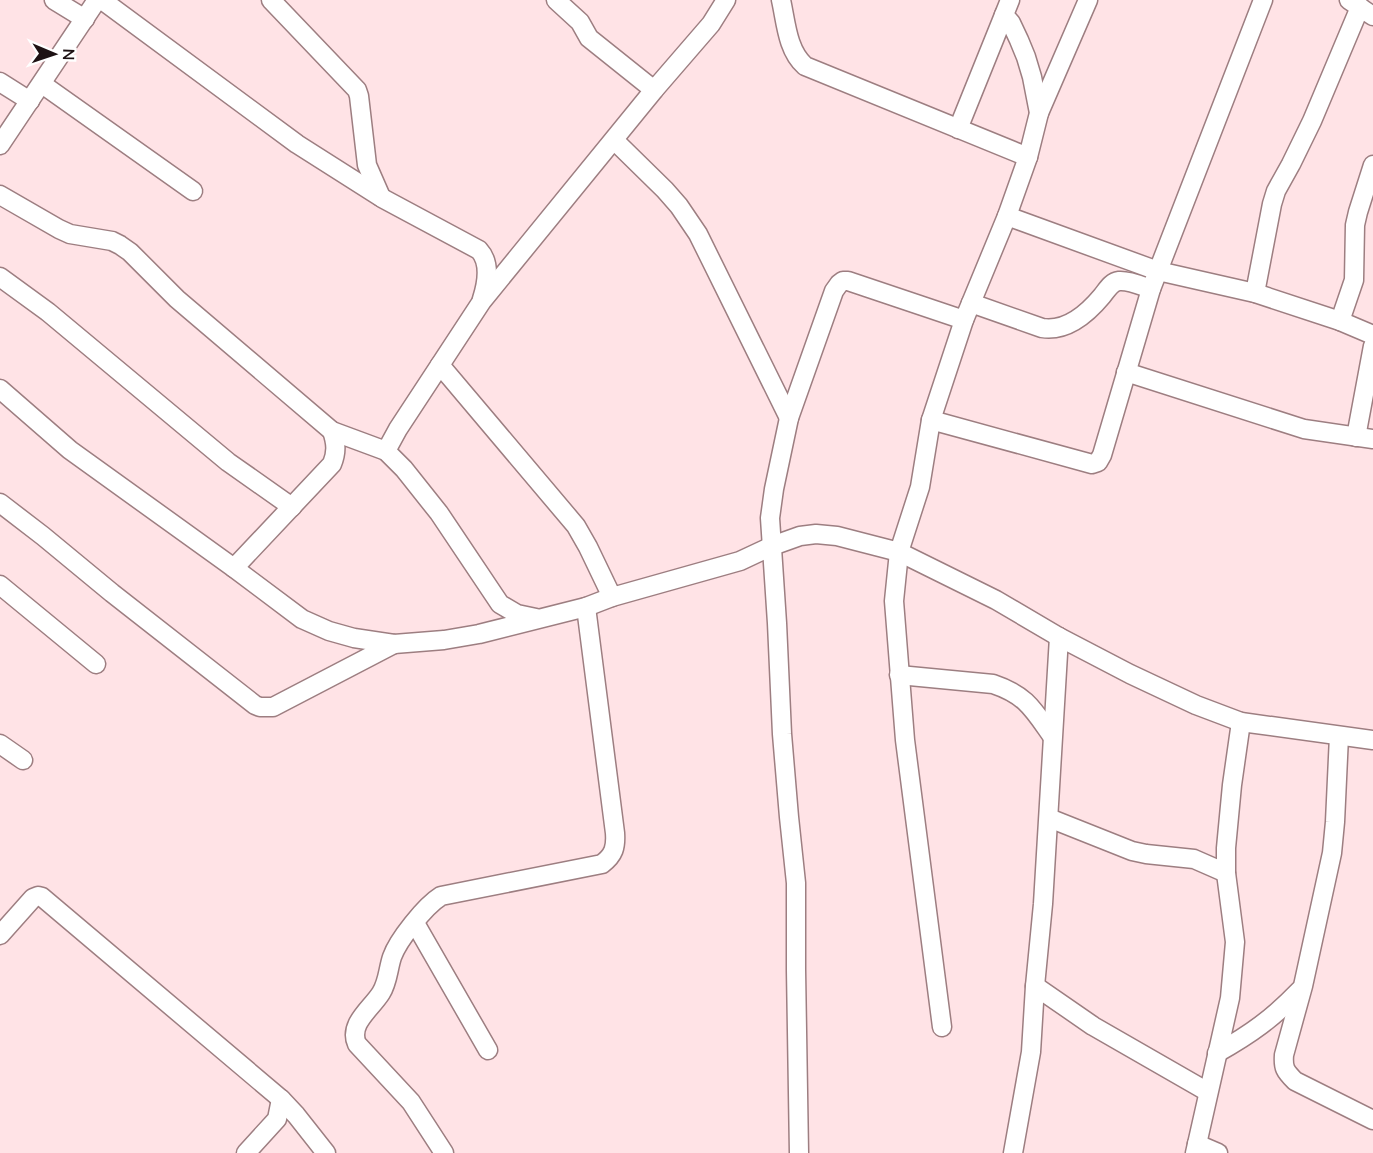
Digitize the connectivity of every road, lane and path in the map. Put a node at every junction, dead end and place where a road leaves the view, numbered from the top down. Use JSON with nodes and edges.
{"nodes":[{"id":1,"x":54,"y":0,"type":"edge"},
{"id":2,"x":97,"y":0,"type":"edge"},
{"id":3,"x":102,"y":0,"type":"edge"},
{"id":4,"x":271,"y":0,"type":"edge"},
{"id":5,"x":556,"y":0,"type":"edge"},
{"id":6,"x":726,"y":0,"type":"edge"},
{"id":7,"x":781,"y":0,"type":"edge"},
{"id":8,"x":1088,"y":0,"type":"edge"},
{"id":9,"x":1263,"y":0,"type":"edge"},
{"id":10,"x":1007,"y":7,"type":"edge"},
{"id":11,"x":1360,"y":8,"type":"edge"},
{"id":12,"x":85,"y":19,"type":"junction"},
{"id":13,"x":0,"y":82,"type":"edge"},
{"id":14,"x":42,"y":84,"type":"junction"},
{"id":15,"x":654,"y":90,"type":"junction"},
{"id":16,"x":30,"y":101,"type":"junction"},
{"id":17,"x":1039,"y":113,"type":"junction"},
{"id":18,"x":958,"y":129,"type":"junction"},
{"id":19,"x":614,"y":140,"type":"junction"},
{"id":20,"x":0,"y":145,"type":"edge"},
{"id":21,"x":1028,"y":157,"type":"junction"},
{"id":22,"x":1373,"y":165,"type":"edge"},
{"id":23,"x":193,"y":191,"type":"dead end"},
{"id":24,"x":0,"y":195,"type":"edge"},
{"id":25,"x":382,"y":198,"type":"junction"},
{"id":26,"x":1007,"y":216,"type":"junction"},
{"id":27,"x":1158,"y":270,"type":"junction"},
{"id":28,"x":0,"y":277,"type":"edge"},
{"id":29,"x":1151,"y":289,"type":"junction"},
{"id":30,"x":1255,"y":293,"type":"junction"},
{"id":31,"x":482,"y":301,"type":"junction"},
{"id":32,"x":971,"y":303,"type":"junction"},
{"id":33,"x":964,"y":320,"type":"junction"},
{"id":34,"x":1340,"y":321,"type":"junction"},
{"id":35,"x":1373,"y":335,"type":"edge"},
{"id":36,"x":1373,"y":346,"type":"edge"},
{"id":37,"x":440,"y":365,"type":"junction"},
{"id":38,"x":1126,"y":372,"type":"junction"},
{"id":39,"x":0,"y":389,"type":"edge"},
{"id":40,"x":789,"y":418,"type":"junction"},
{"id":41,"x":931,"y":420,"type":"junction"},
{"id":42,"x":332,"y":431,"type":"junction"},
{"id":43,"x":1364,"y":438,"type":"edge"},
{"id":44,"x":386,"y":451,"type":"junction"},
{"id":45,"x":0,"y":503,"type":"edge"},
{"id":46,"x":292,"y":507,"type":"junction"},
{"id":47,"x":772,"y":546,"type":"junction"},
{"id":48,"x":899,"y":552,"type":"junction"},
{"id":49,"x":234,"y":568,"type":"junction"},
{"id":50,"x":0,"y":585,"type":"edge"},
{"id":51,"x":612,"y":597,"type":"junction"},
{"id":52,"x":500,"y":604,"type":"junction"},
{"id":53,"x":586,"y":607,"type":"junction"},
{"id":54,"x":536,"y":618,"type":"junction"},
{"id":55,"x":479,"y":633,"type":"junction"},
{"id":56,"x":1059,"y":637,"type":"junction"},
{"id":57,"x":394,"y":644,"type":"junction"},
{"id":58,"x":96,"y":664,"type":"dead end"},
{"id":59,"x":899,"y":675,"type":"junction"},
{"id":60,"x":1241,"y":722,"type":"junction"},
{"id":61,"x":1052,"y":736,"type":"junction"},
{"id":62,"x":1339,"y":736,"type":"junction"},
{"id":63,"x":1373,"y":740,"type":"edge"},
{"id":64,"x":0,"y":744,"type":"edge"},
{"id":65,"x":23,"y":760,"type":"dead end"},
{"id":66,"x":1049,"y":818,"type":"junction"},
{"id":67,"x":1226,"y":848,"type":"junction"},
{"id":68,"x":1194,"y":860,"type":"junction"},
{"id":69,"x":1226,"y":873,"type":"junction"},
{"id":70,"x":415,"y":923,"type":"junction"},
{"id":71,"x":0,"y":934,"type":"edge"},
{"id":72,"x":1035,"y":986,"type":"junction"},
{"id":73,"x":1303,"y":986,"type":"junction"},
{"id":74,"x":942,"y":1027,"type":"dead end"},
{"id":75,"x":488,"y":1050,"type":"dead end"},
{"id":76,"x":1217,"y":1053,"type":"junction"},
{"id":77,"x":1208,"y":1092,"type":"junction"},
{"id":78,"x":281,"y":1099,"type":"junction"},
{"id":79,"x":296,"y":1115,"type":"junction"},
{"id":80,"x":277,"y":1119,"type":"junction"},
{"id":81,"x":1373,"y":1120,"type":"edge"},
{"id":82,"x":1196,"y":1148,"type":"edge"},
{"id":83,"x":246,"y":1153,"type":"edge"},
{"id":84,"x":326,"y":1153,"type":"edge"},
{"id":85,"x":444,"y":1153,"type":"edge"},
{"id":86,"x":799,"y":1153,"type":"edge"},
{"id":87,"x":1013,"y":1153,"type":"edge"},
{"id":88,"x":1218,"y":1153,"type":"edge"}],
"edges":[{"from":1,"to":12,"type":"street"},
{"from":2,"to":12,"type":"street"},
{"from":3,"to":25,"type":"street"},
{"from":4,"to":25,"type":"street"},
{"from":5,"to":15,"type":"street"},
{"from":6,"to":15,"type":"street"},
{"from":7,"to":18,"type":"street"},
{"from":8,"to":17,"type":"street"},
{"from":9,"to":27,"type":"street"},
{"from":10,"to":17,"type":"street"},
{"from":10,"to":18,"type":"street"},
{"from":11,"to":30,"type":"street"},
{"from":12,"to":14,"type":"street"},
{"from":13,"to":16,"type":"street"},
{"from":14,"to":16,"type":"street"},
{"from":14,"to":23,"type":"street"},
{"from":15,"to":19,"type":"street"},
{"from":16,"to":20,"type":"street"},
{"from":17,"to":21,"type":"street"},
{"from":18,"to":21,"type":"street"},
{"from":19,"to":31,"type":"street"},
{"from":19,"to":40,"type":"street"},
{"from":21,"to":26,"type":"street"},
{"from":22,"to":34,"type":"street"},
{"from":24,"to":42,"type":"street"},
{"from":25,"to":31,"type":"street"},
{"from":26,"to":27,"type":"street"},
{"from":26,"to":32,"type":"street"},
{"from":27,"to":29,"type":"street"},
{"from":27,"to":30,"type":"street"},
{"from":28,"to":46,"type":"street"},
{"from":29,"to":32,"type":"street"},
{"from":29,"to":38,"type":"street"},
{"from":30,"to":34,"type":"street"},
{"from":31,"to":37,"type":"street"},
{"from":32,"to":33,"type":"street"},
{"from":33,"to":40,"type":"street"},
{"from":33,"to":41,"type":"street"},
{"from":34,"to":35,"type":"street"},
{"from":36,"to":43,"type":"street"},
{"from":37,"to":44,"type":"street"},
{"from":37,"to":51,"type":"street"},
{"from":38,"to":41,"type":"street"},
{"from":38,"to":43,"type":"street"},
{"from":39,"to":49,"type":"street"},
{"from":40,"to":47,"type":"street"},
{"from":41,"to":48,"type":"street"},
{"from":42,"to":44,"type":"street"},
{"from":42,"to":46,"type":"street"},
{"from":44,"to":52,"type":"street"},
{"from":45,"to":57,"type":"street"},
{"from":46,"to":49,"type":"street"},
{"from":47,"to":48,"type":"street"},
{"from":47,"to":51,"type":"street"},
{"from":47,"to":86,"type":"street"},
{"from":48,"to":56,"type":"street"},
{"from":48,"to":59,"type":"street"},
{"from":49,"to":57,"type":"street"},
{"from":50,"to":58,"type":"street"},
{"from":51,"to":53,"type":"street"},
{"from":52,"to":54,"type":"street"},
{"from":52,"to":55,"type":"street"},
{"from":53,"to":54,"type":"street"},
{"from":53,"to":70,"type":"street"},
{"from":54,"to":55,"type":"street"},
{"from":55,"to":57,"type":"street"},
{"from":56,"to":60,"type":"street"},
{"from":56,"to":61,"type":"street"},
{"from":59,"to":61,"type":"street"},
{"from":59,"to":74,"type":"street"},
{"from":60,"to":62,"type":"street"},
{"from":60,"to":67,"type":"street"},
{"from":61,"to":66,"type":"street"},
{"from":62,"to":63,"type":"street"},
{"from":62,"to":73,"type":"street"},
{"from":64,"to":65,"type":"street"},
{"from":66,"to":68,"type":"street"},
{"from":66,"to":72,"type":"street"},
{"from":67,"to":68,"type":"street"},
{"from":67,"to":69,"type":"street"},
{"from":68,"to":69,"type":"street"},
{"from":69,"to":76,"type":"street"},
{"from":70,"to":75,"type":"street"},
{"from":70,"to":85,"type":"street"},
{"from":71,"to":78,"type":"street"},
{"from":72,"to":77,"type":"street"},
{"from":72,"to":87,"type":"street"},
{"from":73,"to":76,"type":"street"},
{"from":73,"to":81,"type":"street"},
{"from":76,"to":77,"type":"street"},
{"from":77,"to":82,"type":"street"},
{"from":78,"to":79,"type":"street"},
{"from":78,"to":80,"type":"street"},
{"from":79,"to":80,"type":"street"},
{"from":79,"to":84,"type":"street"},
{"from":80,"to":83,"type":"street"},
{"from":82,"to":88,"type":"street"}]}
